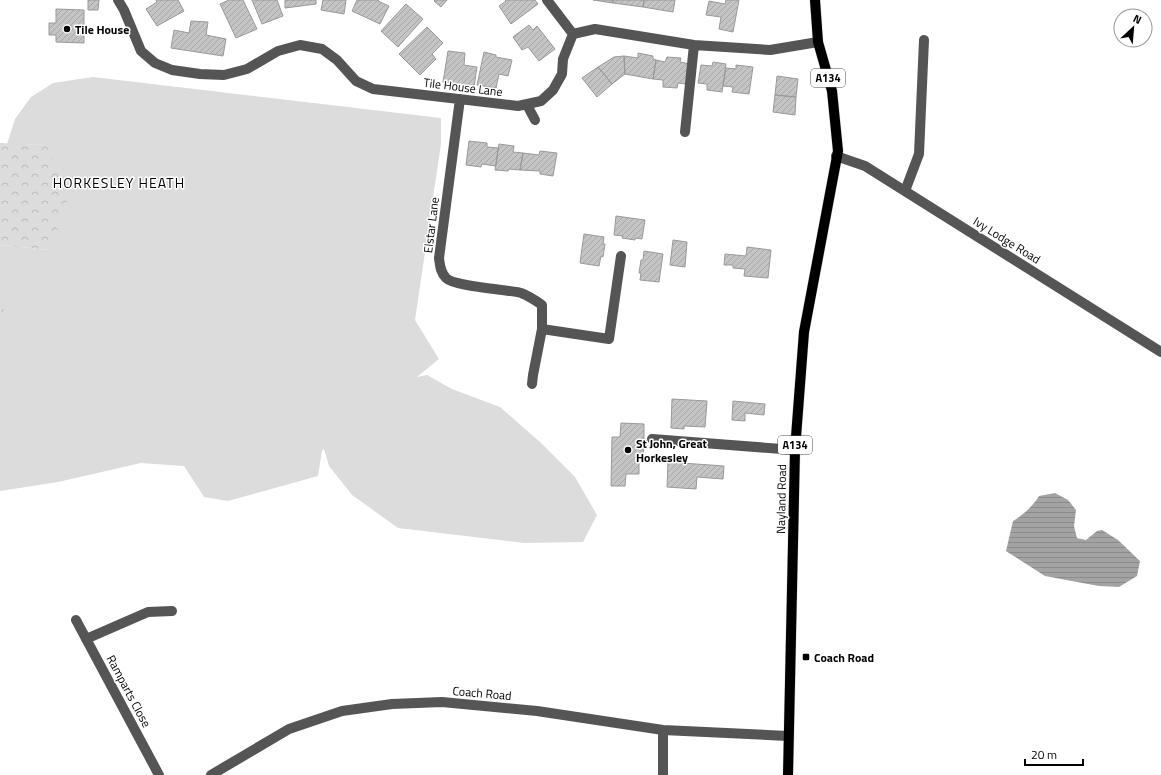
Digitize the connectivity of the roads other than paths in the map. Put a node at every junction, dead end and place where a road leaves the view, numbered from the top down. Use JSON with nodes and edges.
{"nodes":[{"id":1,"x":118,"y":0,"type":"edge"},
{"id":2,"x":548,"y":0,"type":"edge"},
{"id":3,"x":815,"y":0,"type":"edge"},
{"id":4,"x":573,"y":34,"type":"junction"},
{"id":5,"x":924,"y":40,"type":"dead end"},
{"id":6,"x":818,"y":42,"type":"junction"},
{"id":7,"x":694,"y":45,"type":"junction"},
{"id":8,"x":460,"y":99,"type":"junction"},
{"id":9,"x":527,"y":105,"type":"junction"},
{"id":10,"x":535,"y":120,"type":"dead end"},
{"id":11,"x":685,"y":132,"type":"dead end"},
{"id":12,"x":836,"y":156,"type":"junction"},
{"id":13,"x":905,"y":191,"type":"junction"},
{"id":14,"x":621,"y":256,"type":"dead end"},
{"id":15,"x":542,"y":329,"type":"junction"},
{"id":16,"x":1161,"y":352,"type":"edge"},
{"id":17,"x":532,"y":380,"type":"dead end"},
{"id":18,"x":652,"y":439,"type":"dead end"},
{"id":19,"x":795,"y":450,"type":"junction"},
{"id":20,"x":172,"y":611,"type":"dead end"},
{"id":21,"x":76,"y":620,"type":"dead end"},
{"id":22,"x":86,"y":639,"type":"junction"},
{"id":23,"x":663,"y":730,"type":"junction"},
{"id":24,"x":788,"y":736,"type":"junction"},
{"id":25,"x":159,"y":775,"type":"edge"},
{"id":26,"x":211,"y":775,"type":"edge"},
{"id":27,"x":663,"y":775,"type":"edge"},
{"id":28,"x":788,"y":775,"type":"edge"}],
"edges":[{"from":1,"to":8,"type":"street","name":"Tile House Lane"},
{"from":2,"to":4,"type":"street"},
{"from":3,"to":6,"type":"main road","number":"A134"},
{"from":4,"to":7,"type":"street"},
{"from":4,"to":9,"type":"street","name":"Tile House Lane"},
{"from":5,"to":13,"type":"street"},
{"from":6,"to":7,"type":"street"},
{"from":6,"to":12,"type":"main road","number":"A134"},
{"from":7,"to":11,"type":"street"},
{"from":8,"to":9,"type":"street","name":"Tile House Lane"},
{"from":8,"to":15,"type":"street","name":"Elstar Lane"},
{"from":9,"to":10,"type":"street"},
{"from":12,"to":13,"type":"street","name":"Ivy Lodge Road"},
{"from":12,"to":19,"type":"main road","name":"Nayland Road","number":"A134"},
{"from":13,"to":16,"type":"street","name":"Ivy Lodge Road"},
{"from":14,"to":15,"type":"street"},
{"from":15,"to":17,"type":"street","name":"Elstar Lane"},
{"from":18,"to":19,"type":"street"},
{"from":19,"to":24,"type":"main road","name":"Nayland Road","number":"A134"},
{"from":20,"to":22,"type":"street"},
{"from":21,"to":22,"type":"street","name":"Ramparts Close"},
{"from":22,"to":25,"type":"street","name":"Ramparts Close"},
{"from":23,"to":24,"type":"street","name":"Coach Road"},
{"from":23,"to":26,"type":"street","name":"Coach Road"},
{"from":23,"to":27,"type":"street"},
{"from":24,"to":28,"type":"main road","name":"Nayland Road","number":"A134"}]}
